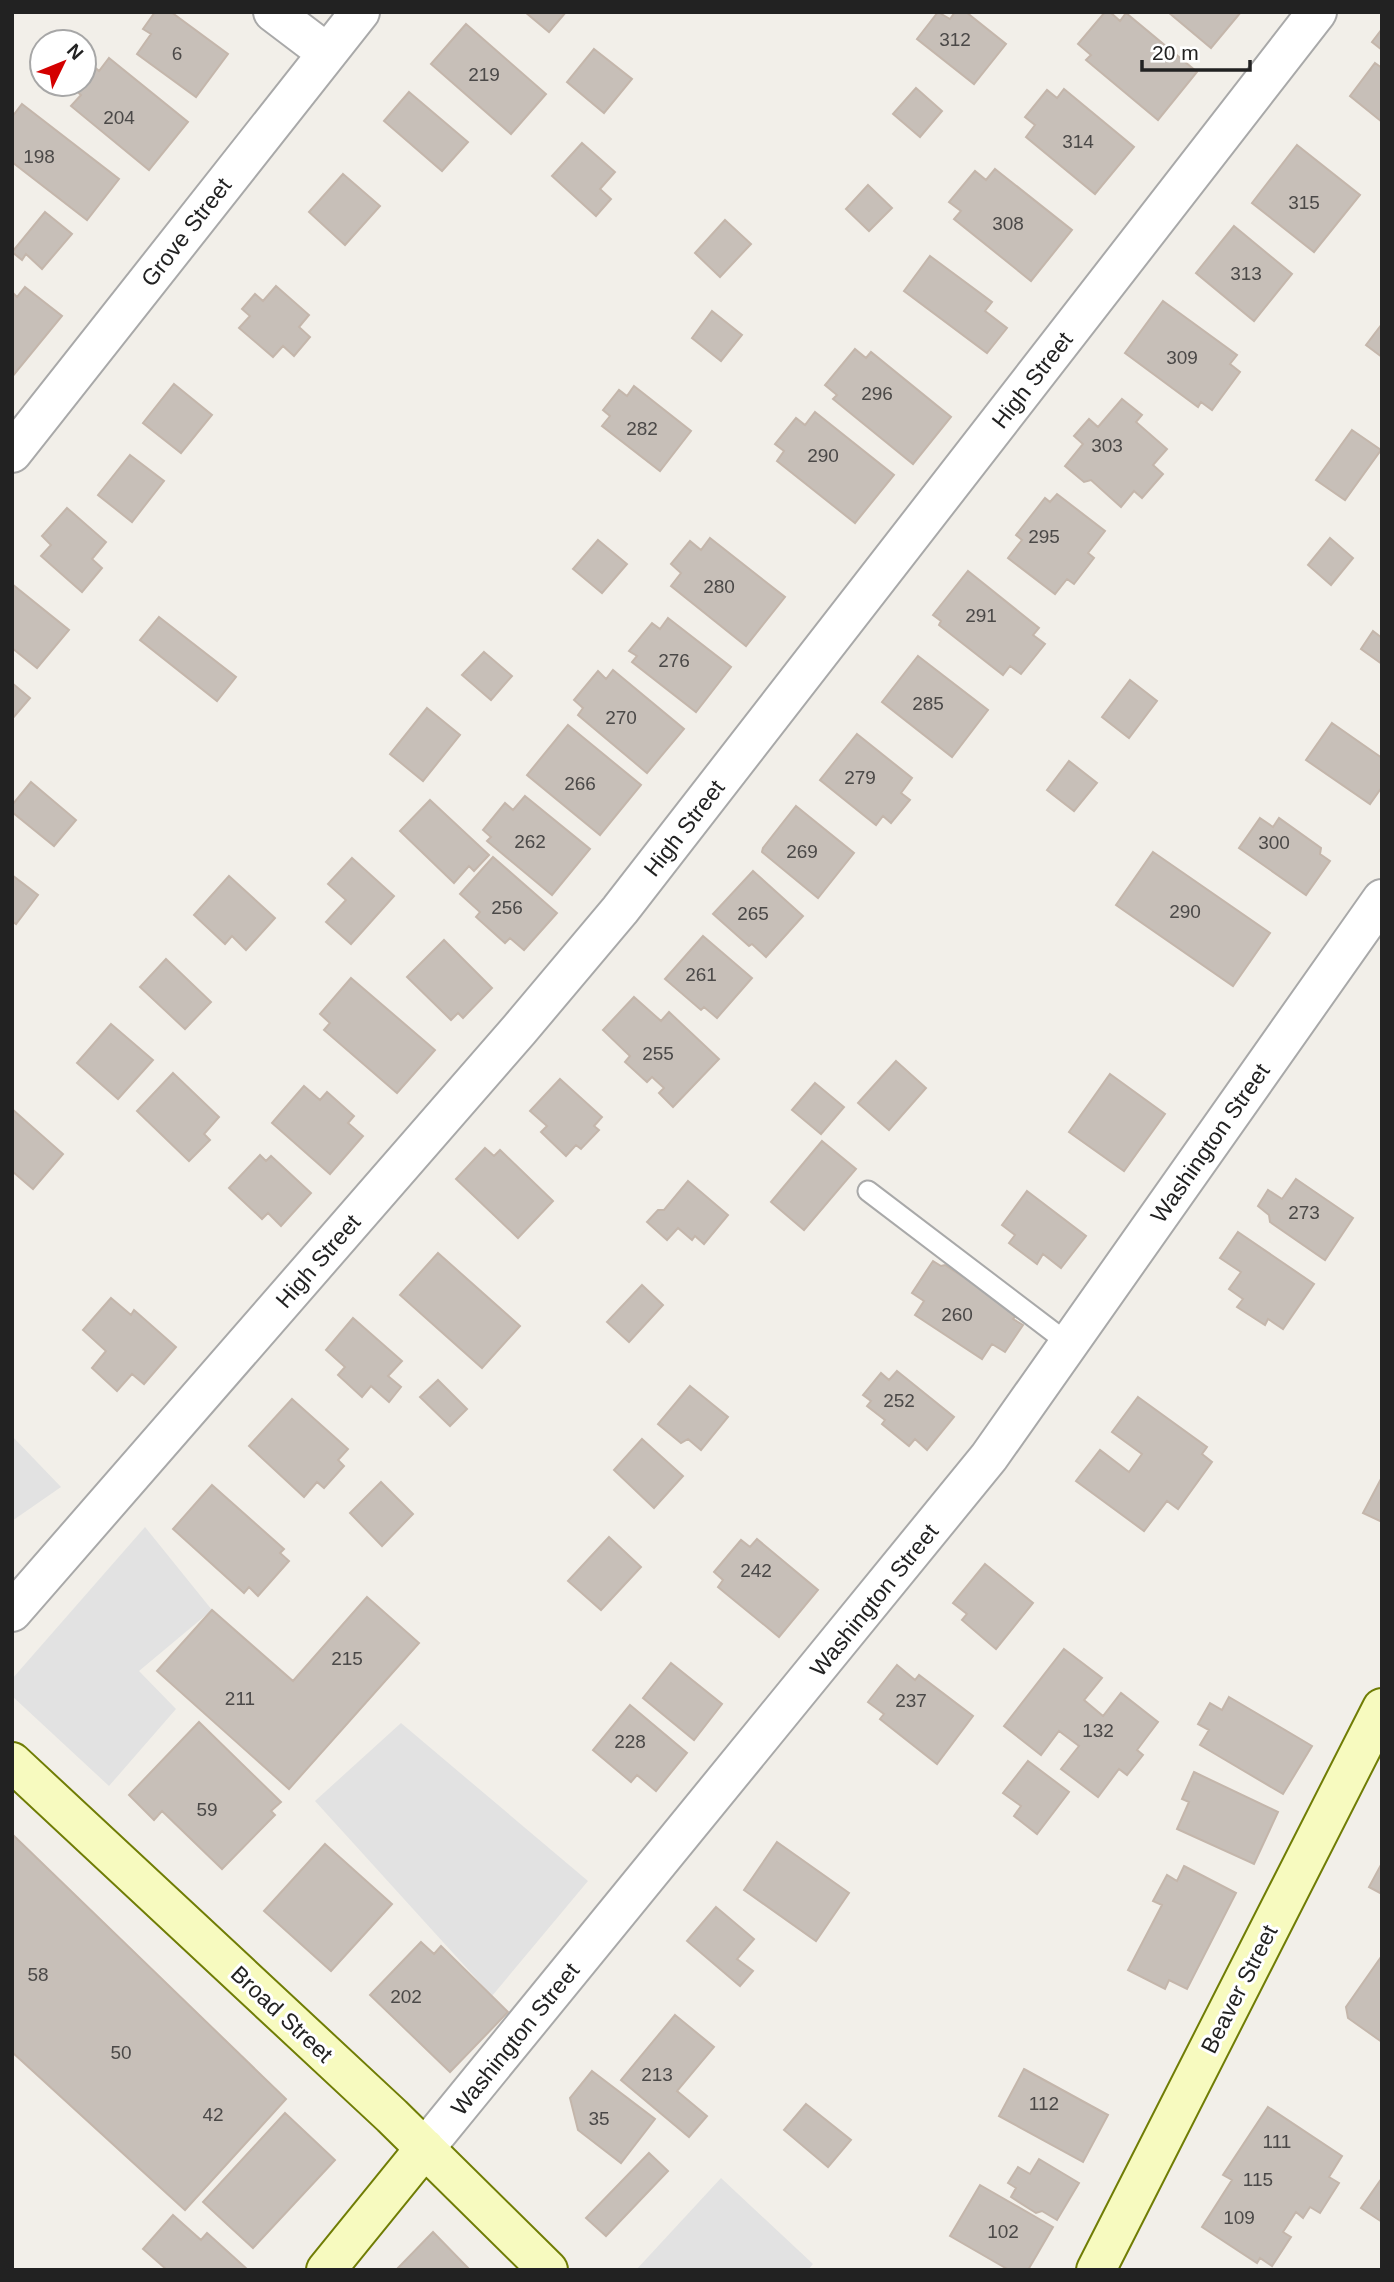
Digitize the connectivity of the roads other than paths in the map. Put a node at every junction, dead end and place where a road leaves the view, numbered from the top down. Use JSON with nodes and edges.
{"nodes":[{"id":1,"x":273,"y":12,"type":"edge"},
{"id":2,"x":360,"y":12,"type":"edge"},
{"id":3,"x":1317,"y":12,"type":"edge"},
{"id":4,"x":327,"y":53,"type":"junction"},
{"id":5,"x":12,"y":453,"type":"edge"},
{"id":6,"x":1382,"y":899,"type":"edge"},
{"id":7,"x":868,"y":1191,"type":"dead end"},
{"id":8,"x":1069,"y":1344,"type":"junction"},
{"id":9,"x":12,"y":1612,"type":"edge"},
{"id":10,"x":1382,"y":1708,"type":"edge"},
{"id":11,"x":12,"y":1762,"type":"edge"},
{"id":12,"x":425,"y":2148,"type":"junction"},
{"id":13,"x":326,"y":2270,"type":"edge"},
{"id":14,"x":548,"y":2270,"type":"edge"},
{"id":15,"x":1096,"y":2270,"type":"edge"}],
"edges":[{"from":1,"to":4,"type":"street"},
{"from":2,"to":4,"type":"street","name":"Grove Street"},
{"from":3,"to":9,"type":"street","name":"High Street"},
{"from":4,"to":5,"type":"street","name":"Grove Street"},
{"from":6,"to":8,"type":"street","name":"Washington Street"},
{"from":7,"to":8,"type":"lane"},
{"from":8,"to":12,"type":"street","name":"Washington Street"},
{"from":10,"to":15,"type":"main road","name":"Beaver Street"},
{"from":11,"to":12,"type":"main road","name":"Broad Street"},
{"from":12,"to":13,"type":"main road","name":"Washington Street"},
{"from":12,"to":14,"type":"main road","name":"Broad Street"}]}
